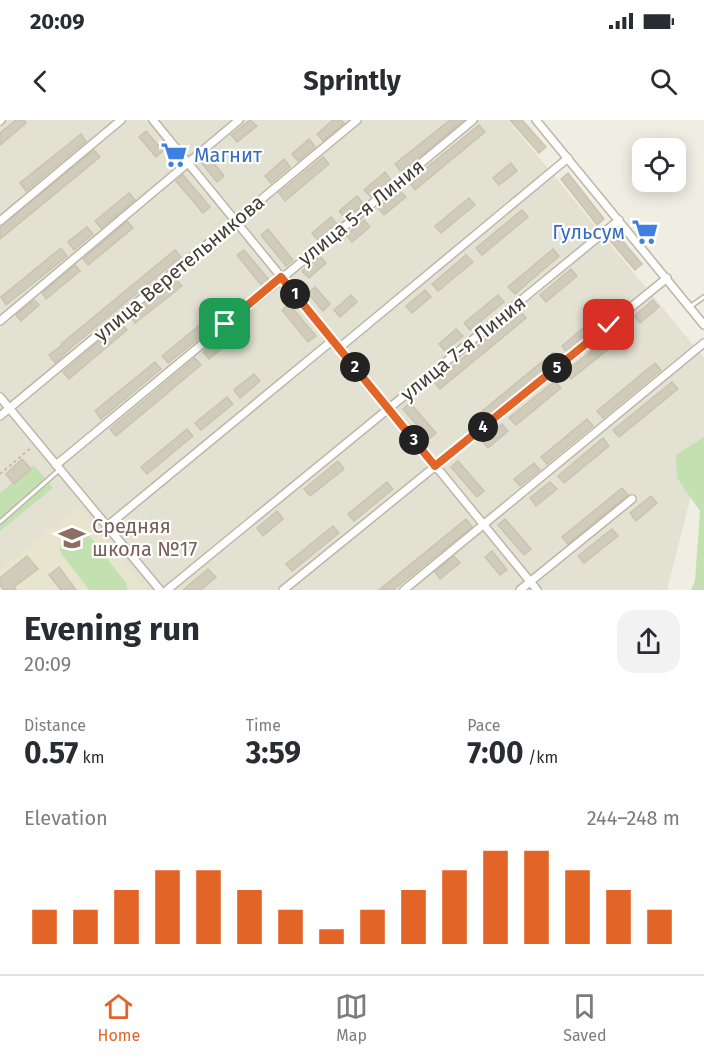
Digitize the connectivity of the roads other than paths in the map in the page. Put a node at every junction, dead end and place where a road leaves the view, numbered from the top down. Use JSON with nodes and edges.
{"nodes":[{"id":1,"x":121,"y":120,"type":"edge"},
{"id":2,"x":153,"y":120,"type":"edge"},
{"id":3,"x":239,"y":120,"type":"edge"},
{"id":4,"x":357,"y":120,"type":"edge"},
{"id":5,"x":473,"y":120,"type":"edge"},
{"id":6,"x":536,"y":120,"type":"edge"},
{"id":7,"x":568,"y":158,"type":"junction"},
{"id":8,"x":187,"y":162,"type":"junction"},
{"id":9,"x":619,"y":220,"type":"junction"},
{"id":10,"x":0,"y":221,"type":"edge"},
{"id":11,"x":236,"y":221,"type":"junction"},
{"id":12,"x":281,"y":277,"type":"junction"},
{"id":13,"x":667,"y":278,"type":"junction"},
{"id":14,"x":704,"y":297,"type":"edge"},
{"id":15,"x":691,"y":306,"type":"junction"},
{"id":16,"x":0,"y":321,"type":"edge"},
{"id":17,"x":704,"y":325,"type":"edge"},
{"id":18,"x":333,"y":340,"type":"junction"},
{"id":19,"x":704,"y":343,"type":"edge"},
{"id":20,"x":339,"y":348,"type":"junction"},
{"id":21,"x":0,"y":397,"type":"edge"},
{"id":22,"x":9,"y":408,"type":"junction"},
{"id":23,"x":388,"y":409,"type":"junction"},
{"id":24,"x":0,"y":416,"type":"edge"},
{"id":25,"x":435,"y":466,"type":"junction"},
{"id":26,"x":58,"y":467,"type":"junction"},
{"id":27,"x":632,"y":499,"type":"dead end"},
{"id":28,"x":0,"y":522,"type":"edge"},
{"id":29,"x":483,"y":525,"type":"junction"},
{"id":30,"x":106,"y":527,"type":"junction"},
{"id":31,"x":531,"y":582,"type":"junction"},
{"id":32,"x":160,"y":590,"type":"edge"},
{"id":33,"x":167,"y":590,"type":"edge"},
{"id":34,"x":283,"y":590,"type":"edge"},
{"id":35,"x":404,"y":590,"type":"edge"},
{"id":36,"x":520,"y":590,"type":"edge"},
{"id":37,"x":537,"y":590,"type":"edge"}],
"edges":[{"from":1,"to":10,"type":"street"},
{"from":2,"to":8,"type":"street"},
{"from":3,"to":8,"type":"street"},
{"from":4,"to":11,"type":"street","name":"улица Веретельникова"},
{"from":5,"to":12,"type":"street","name":"улица 5-я Линия"},
{"from":6,"to":7,"type":"street"},
{"from":7,"to":9,"type":"street"},
{"from":7,"to":20,"type":"street"},
{"from":8,"to":11,"type":"street"},
{"from":8,"to":16,"type":"street"},
{"from":9,"to":13,"type":"street"},
{"from":9,"to":23,"type":"street","name":"улица 7-я Линия"},
{"from":11,"to":12,"type":"street"},
{"from":11,"to":22,"type":"street","name":"улица Веретельникова"},
{"from":12,"to":18,"type":"street"},
{"from":12,"to":26,"type":"street","name":"улица 5-я Линия"},
{"from":13,"to":15,"type":"street"},
{"from":13,"to":25,"type":"street"},
{"from":14,"to":15,"type":"lane"},
{"from":15,"to":17,"type":"street"},
{"from":18,"to":20,"type":"street"},
{"from":18,"to":30,"type":"street"},
{"from":19,"to":29,"type":"street"},
{"from":20,"to":23,"type":"street"},
{"from":21,"to":22,"type":"street"},
{"from":22,"to":24,"type":"street","name":"улица Веретельникова"},
{"from":22,"to":26,"type":"street"},
{"from":23,"to":25,"type":"street"},
{"from":23,"to":33,"type":"street","name":"улица 7-я Линия"},
{"from":25,"to":29,"type":"street"},
{"from":25,"to":34,"type":"street"},
{"from":26,"to":28,"type":"lane"},
{"from":26,"to":30,"type":"street"},
{"from":27,"to":31,"type":"street"},
{"from":29,"to":31,"type":"street"},
{"from":29,"to":35,"type":"street"},
{"from":30,"to":32,"type":"street"},
{"from":31,"to":36,"type":"street"},
{"from":31,"to":37,"type":"street"}]}
